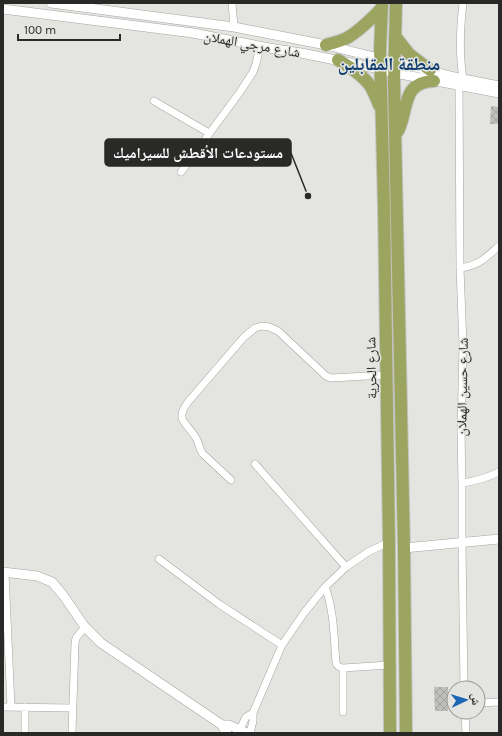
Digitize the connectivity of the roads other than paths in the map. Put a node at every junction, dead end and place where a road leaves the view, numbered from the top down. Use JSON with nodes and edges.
{"nodes":[{"id":1,"x":51,"y":3,"type":"edge"},
{"id":2,"x":232,"y":3,"type":"edge"},
{"id":3,"x":396,"y":3,"type":"edge"},
{"id":4,"x":462,"y":3,"type":"edge"},
{"id":5,"x":382,"y":5,"type":"edge"},
{"id":6,"x":3,"y":9,"type":"edge"},
{"id":7,"x":234,"y":27,"type":"junction"},
{"id":8,"x":395,"y":36,"type":"junction"},
{"id":9,"x":326,"y":45,"type":"junction"},
{"id":10,"x":260,"y":46,"type":"junction"},
{"id":11,"x":338,"y":60,"type":"junction"},
{"id":12,"x":380,"y":64,"type":"junction"},
{"id":13,"x":394,"y":68,"type":"junction"},
{"id":14,"x":432,"y":76,"type":"junction"},
{"id":15,"x":461,"y":82,"type":"junction"},
{"id":16,"x":499,"y":86,"type":"edge"},
{"id":17,"x":499,"y":93,"type":"edge"},
{"id":18,"x":154,"y":101,"type":"dead end"},
{"id":19,"x":381,"y":108,"type":"junction"},
{"id":20,"x":209,"y":133,"type":"junction"},
{"id":21,"x":395,"y":135,"type":"junction"},
{"id":22,"x":181,"y":172,"type":"dead end"},
{"id":23,"x":499,"y":246,"type":"edge"},
{"id":24,"x":460,"y":268,"type":"junction"},
{"id":25,"x":386,"y":376,"type":"junction"},
{"id":26,"x":255,"y":464,"type":"dead end"},
{"id":27,"x":499,"y":472,"type":"edge"},
{"id":28,"x":231,"y":480,"type":"dead end"},
{"id":29,"x":462,"y":483,"type":"junction"},
{"id":30,"x":499,"y":539,"type":"edge"},
{"id":31,"x":389,"y":542,"type":"junction"},
{"id":32,"x":462,"y":543,"type":"junction"},
{"id":33,"x":404,"y":548,"type":"junction"},
{"id":34,"x":159,"y":559,"type":"dead end"},
{"id":35,"x":346,"y":567,"type":"junction"},
{"id":36,"x":4,"y":572,"type":"edge"},
{"id":37,"x":325,"y":587,"type":"junction"},
{"id":38,"x":85,"y":627,"type":"junction"},
{"id":39,"x":5,"y":640,"type":"edge"},
{"id":40,"x":282,"y":645,"type":"junction"},
{"id":41,"x":389,"y":665,"type":"junction"},
{"id":42,"x":343,"y":668,"type":"junction"},
{"id":43,"x":464,"y":680,"type":"edge"},
{"id":44,"x":499,"y":702,"type":"edge"},
{"id":45,"x":486,"y":703,"type":"edge"},
{"id":46,"x":3,"y":707,"type":"edge"},
{"id":47,"x":11,"y":707,"type":"junction"},
{"id":48,"x":25,"y":707,"type":"junction"},
{"id":49,"x":72,"y":708,"type":"junction"},
{"id":50,"x":343,"y":712,"type":"dead end"},
{"id":51,"x":254,"y":713,"type":"junction"},
{"id":52,"x":465,"y":720,"type":"edge"},
{"id":53,"x":224,"y":729,"type":"edge"},
{"id":54,"x":244,"y":732,"type":"edge"},
{"id":55,"x":25,"y":733,"type":"edge"},
{"id":56,"x":72,"y":733,"type":"edge"},
{"id":57,"x":390,"y":733,"type":"edge"},
{"id":58,"x":406,"y":733,"type":"edge"},
{"id":59,"x":466,"y":733,"type":"edge"}],
"edges":[{"from":1,"to":7,"type":"main road","name":"شارع مرجي الهملان"},
{"from":2,"to":7,"type":"street"},
{"from":3,"to":8,"type":"highway","name":"شارع الحرية"},
{"from":4,"to":15,"type":"street","name":"شارع حسين الهملان"},
{"from":5,"to":9,"type":"highway"},
{"from":5,"to":12,"type":"highway","name":"شارع الحرية"},
{"from":6,"to":10,"type":"main road","name":"شارع مرجي الهملان"},
{"from":7,"to":9,"type":"main road","name":"شارع مرجي الهملان"},
{"from":8,"to":13,"type":"highway","name":"شارع الحرية"},
{"from":8,"to":14,"type":"highway"},
{"from":9,"to":12,"type":"main road","name":"شارع مرجي الهملان"},
{"from":10,"to":11,"type":"main road","name":"شارع مرجي الهملان"},
{"from":10,"to":20,"type":"street"},
{"from":11,"to":12,"type":"main road","name":"شارع مرجي الهملان"},
{"from":11,"to":19,"type":"highway"},
{"from":12,"to":13,"type":"main road","name":"شارع مرجي الهملان"},
{"from":12,"to":19,"type":"highway","name":"شارع الحرية"},
{"from":13,"to":14,"type":"main road","name":"شارع مرجي الهملان"},
{"from":13,"to":21,"type":"highway","name":"شارع الحرية"},
{"from":14,"to":15,"type":"main road","name":"شارع مرجي الهملان"},
{"from":14,"to":21,"type":"highway"},
{"from":15,"to":16,"type":"main road","name":"شارع مرجي الهملان"},
{"from":15,"to":17,"type":"main road","name":"شارع مرجي الهملان"},
{"from":15,"to":24,"type":"street","name":"شارع حسين الهملان"},
{"from":18,"to":20,"type":"street"},
{"from":19,"to":25,"type":"highway","name":"شارع الحرية"},
{"from":20,"to":22,"type":"street"},
{"from":21,"to":33,"type":"highway","name":"شارع الحرية"},
{"from":23,"to":24,"type":"street"},
{"from":24,"to":29,"type":"street","name":"شارع حسين الهملان"},
{"from":25,"to":28,"type":"street"},
{"from":25,"to":31,"type":"highway","name":"شارع الحرية"},
{"from":26,"to":35,"type":"street"},
{"from":27,"to":29,"type":"street"},
{"from":29,"to":32,"type":"street","name":"شارع حسين الهملان"},
{"from":30,"to":32,"type":"main road"},
{"from":31,"to":35,"type":"street"},
{"from":31,"to":41,"type":"highway","name":"شارع الحرية"},
{"from":32,"to":33,"type":"main road"},
{"from":32,"to":43,"type":"street","name":"شارع حسين الهملان"},
{"from":33,"to":58,"type":"highway","name":"شارع الحرية"},
{"from":34,"to":40,"type":"street"},
{"from":35,"to":37,"type":"street"},
{"from":36,"to":38,"type":"main road"},
{"from":36,"to":39,"type":"street"},
{"from":37,"to":40,"type":"street"},
{"from":37,"to":42,"type":"street"},
{"from":38,"to":49,"type":"street"},
{"from":38,"to":53,"type":"main road"},
{"from":39,"to":47,"type":"street"},
{"from":40,"to":51,"type":"street"},
{"from":41,"to":42,"type":"street"},
{"from":41,"to":57,"type":"highway","name":"شارع الحرية"},
{"from":42,"to":50,"type":"street"},
{"from":44,"to":45,"type":"street"},
{"from":46,"to":47,"type":"street"},
{"from":47,"to":48,"type":"street"},
{"from":48,"to":49,"type":"street"},
{"from":48,"to":55,"type":"street"},
{"from":49,"to":56,"type":"street"},
{"from":51,"to":54,"type":"street"},
{"from":51,"to":54,"type":"street"},
{"from":52,"to":59,"type":"street"},
{"from":53,"to":54,"type":"main road"}]}
